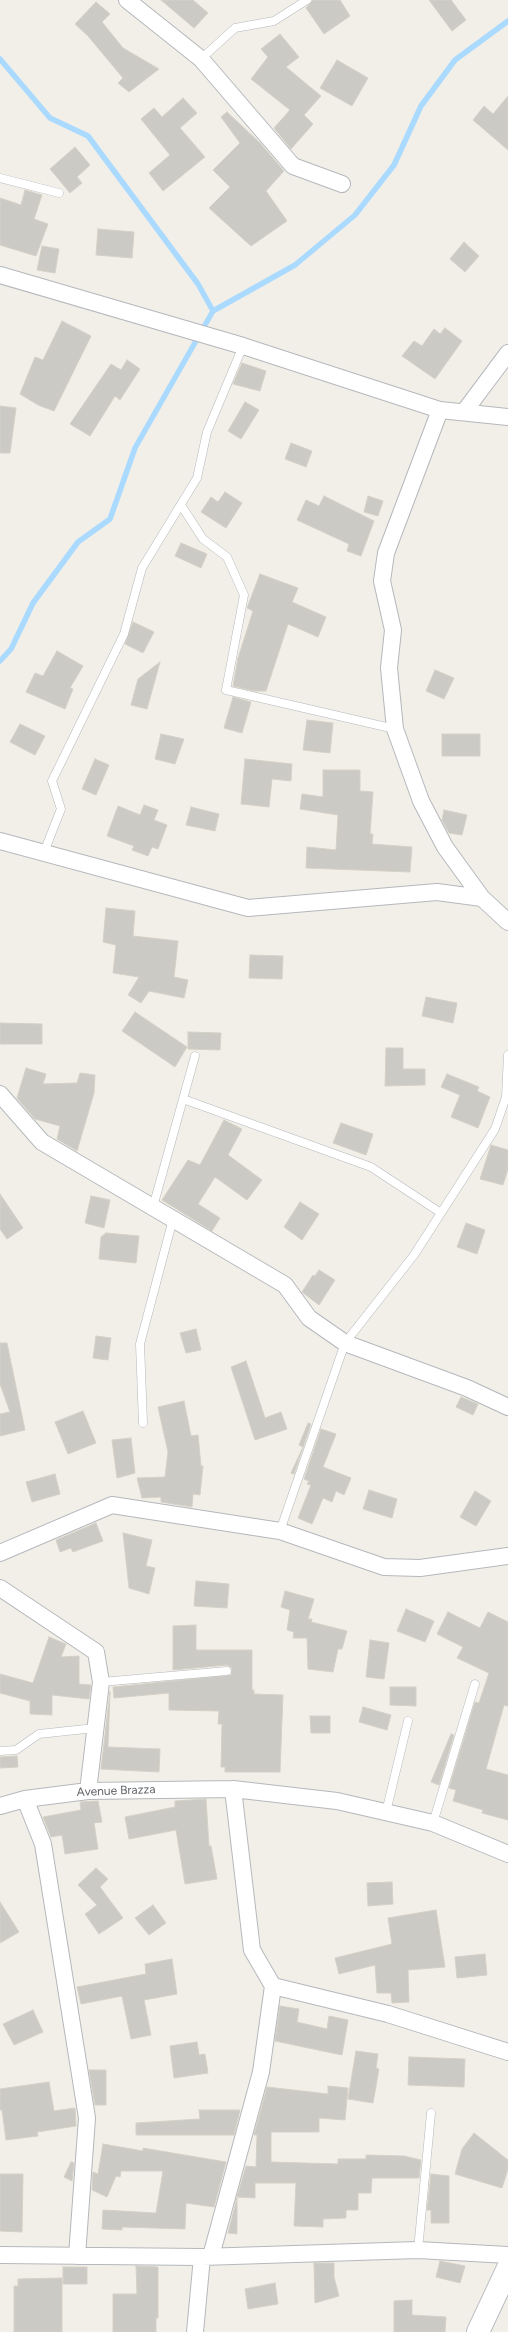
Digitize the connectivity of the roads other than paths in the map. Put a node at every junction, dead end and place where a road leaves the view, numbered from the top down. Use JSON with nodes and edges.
{"nodes":[{"id":1,"x":127,"y":0,"type":"edge"},
{"id":2,"x":307,"y":0,"type":"edge"},
{"id":3,"x":201,"y":59,"type":"junction"},
{"id":4,"x":0,"y":178,"type":"edge"},
{"id":5,"x":342,"y":184,"type":"dead end"},
{"id":6,"x":59,"y":193,"type":"dead end"},
{"id":7,"x":0,"y":275,"type":"edge"},
{"id":8,"x":243,"y":346,"type":"junction"},
{"id":9,"x":508,"y":353,"type":"edge"},
{"id":10,"x":440,"y":410,"type":"junction"},
{"id":11,"x":464,"y":412,"type":"junction"},
{"id":12,"x":508,"y":417,"type":"edge"},
{"id":13,"x":181,"y":505,"type":"junction"},
{"id":14,"x":395,"y":729,"type":"junction"},
{"id":15,"x":0,"y":841,"type":"edge"},
{"id":16,"x":44,"y":852,"type":"junction"},
{"id":17,"x":482,"y":898,"type":"junction"},
{"id":18,"x":508,"y":922,"type":"edge"},
{"id":19,"x":508,"y":1055,"type":"edge"},
{"id":20,"x":195,"y":1056,"type":"dead end"},
{"id":21,"x":0,"y":1094,"type":"edge"},
{"id":22,"x":183,"y":1099,"type":"junction"},
{"id":23,"x":152,"y":1207,"type":"junction"},
{"id":24,"x":441,"y":1214,"type":"junction"},
{"id":25,"x":173,"y":1219,"type":"junction"},
{"id":26,"x":345,"y":1343,"type":"junction"},
{"id":27,"x":508,"y":1407,"type":"edge"},
{"id":28,"x":143,"y":1423,"type":"dead end"},
{"id":29,"x":280,"y":1530,"type":"junction"},
{"id":30,"x":0,"y":1552,"type":"edge"},
{"id":31,"x":508,"y":1556,"type":"edge"},
{"id":32,"x":0,"y":1588,"type":"edge"},
{"id":33,"x":227,"y":1672,"type":"dead end"},
{"id":34,"x":101,"y":1682,"type":"junction"},
{"id":35,"x":475,"y":1684,"type":"dead end"},
{"id":36,"x":408,"y":1721,"type":"dead end"},
{"id":37,"x":95,"y":1728,"type":"junction"},
{"id":38,"x":0,"y":1751,"type":"edge"},
{"id":39,"x":233,"y":1789,"type":"junction"},
{"id":40,"x":88,"y":1790,"type":"junction"},
{"id":41,"x":25,"y":1799,"type":"junction"},
{"id":42,"x":0,"y":1806,"type":"edge"},
{"id":43,"x":386,"y":1812,"type":"junction"},
{"id":44,"x":433,"y":1824,"type":"junction"},
{"id":45,"x":508,"y":1854,"type":"edge"},
{"id":46,"x":273,"y":1986,"type":"junction"},
{"id":47,"x":508,"y":2052,"type":"edge"},
{"id":48,"x":431,"y":2113,"type":"dead end"},
{"id":49,"x":418,"y":2250,"type":"junction"},
{"id":50,"x":508,"y":2255,"type":"edge"},
{"id":51,"x":0,"y":2256,"type":"edge"},
{"id":52,"x":77,"y":2256,"type":"junction"},
{"id":53,"x":206,"y":2257,"type":"junction"},
{"id":54,"x":508,"y":2268,"type":"edge"},
{"id":55,"x":195,"y":2332,"type":"edge"},
{"id":56,"x":478,"y":2332,"type":"edge"}],
"edges":[{"from":1,"to":3,"type":"street"},
{"from":2,"to":3,"type":"lane"},
{"from":3,"to":5,"type":"street"},
{"from":4,"to":6,"type":"lane"},
{"from":7,"to":8,"type":"street"},
{"from":8,"to":10,"type":"street"},
{"from":8,"to":13,"type":"lane"},
{"from":9,"to":11,"type":"street"},
{"from":10,"to":11,"type":"street"},
{"from":10,"to":14,"type":"street"},
{"from":11,"to":12,"type":"street"},
{"from":13,"to":14,"type":"lane"},
{"from":13,"to":16,"type":"lane"},
{"from":14,"to":17,"type":"street"},
{"from":15,"to":16,"type":"street"},
{"from":16,"to":17,"type":"street"},
{"from":17,"to":18,"type":"street"},
{"from":19,"to":24,"type":"lane"},
{"from":20,"to":22,"type":"lane"},
{"from":21,"to":23,"type":"street"},
{"from":22,"to":23,"type":"lane"},
{"from":22,"to":24,"type":"lane"},
{"from":23,"to":25,"type":"street"},
{"from":24,"to":26,"type":"lane"},
{"from":25,"to":26,"type":"street"},
{"from":25,"to":28,"type":"lane"},
{"from":26,"to":27,"type":"street"},
{"from":26,"to":29,"type":"lane"},
{"from":29,"to":30,"type":"street"},
{"from":29,"to":31,"type":"street"},
{"from":32,"to":34,"type":"street"},
{"from":33,"to":34,"type":"lane"},
{"from":34,"to":37,"type":"street"},
{"from":35,"to":44,"type":"lane"},
{"from":36,"to":43,"type":"lane"},
{"from":37,"to":38,"type":"lane"},
{"from":37,"to":40,"type":"street"},
{"from":39,"to":40,"type":"street","name":"Avenue Brazza"},
{"from":39,"to":43,"type":"street","name":"Avenue Brazza"},
{"from":39,"to":46,"type":"street"},
{"from":40,"to":41,"type":"street","name":"Avenue Brazza"},
{"from":41,"to":42,"type":"street","name":"Avenue Brazza"},
{"from":41,"to":52,"type":"street"},
{"from":43,"to":44,"type":"street","name":"Avenue Brazza"},
{"from":44,"to":45,"type":"street","name":"Avenue Brazza"},
{"from":46,"to":47,"type":"street"},
{"from":46,"to":53,"type":"street"},
{"from":48,"to":49,"type":"lane"},
{"from":49,"to":50,"type":"street"},
{"from":49,"to":53,"type":"street"},
{"from":51,"to":52,"type":"street"},
{"from":52,"to":53,"type":"street"},
{"from":53,"to":55,"type":"street"},
{"from":54,"to":56,"type":"street"}]}
